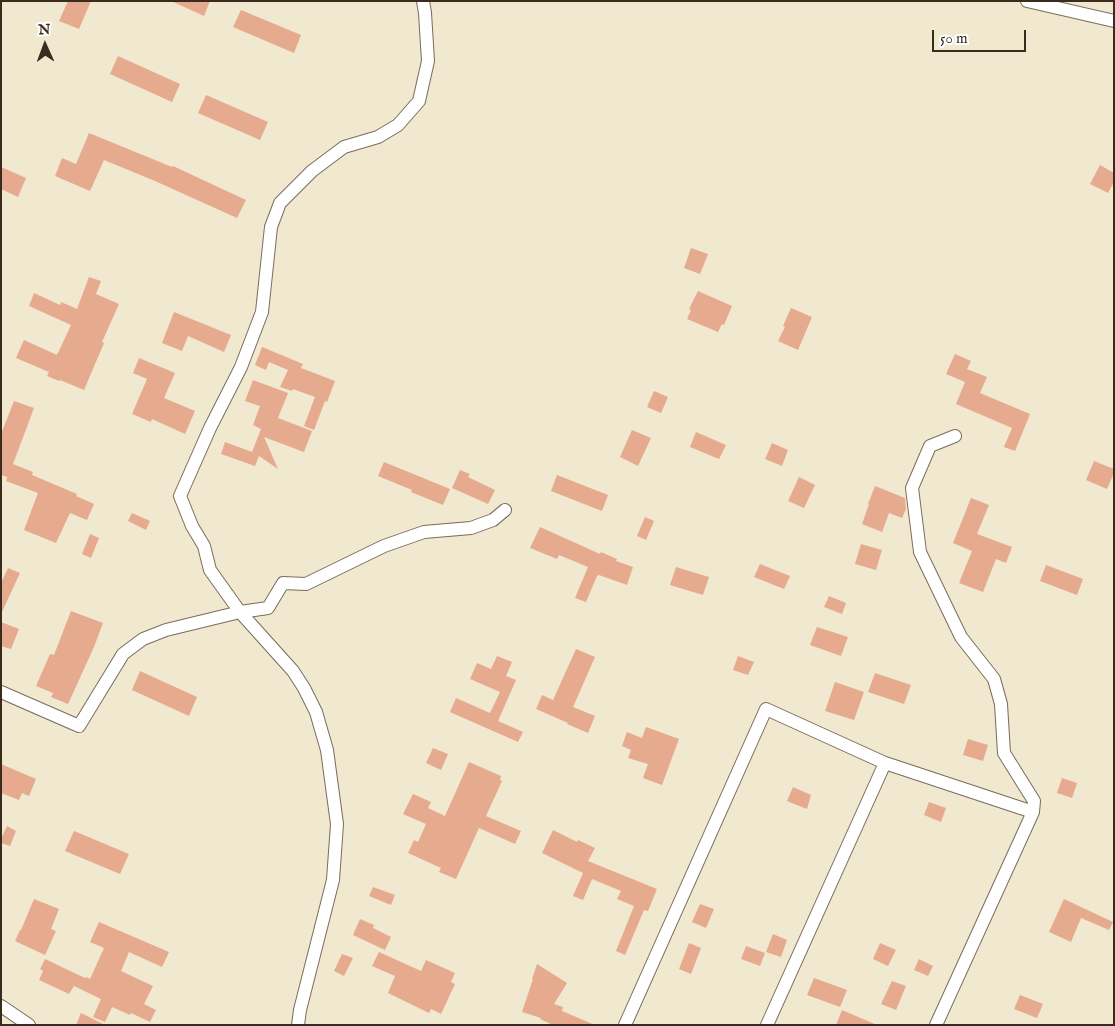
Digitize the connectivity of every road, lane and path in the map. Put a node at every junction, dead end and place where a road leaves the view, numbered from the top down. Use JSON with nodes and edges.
{"nodes":[{"id":1,"x":423,"y":1,"type":"edge"},
{"id":2,"x":1027,"y":1,"type":"edge"},
{"id":3,"x":1114,"y":21,"type":"edge"},
{"id":4,"x":955,"y":436,"type":"dead end"},
{"id":5,"x":505,"y":510,"type":"dead end"},
{"id":6,"x":240,"y":612,"type":"junction"},
{"id":7,"x":1,"y":692,"type":"edge"},
{"id":8,"x":885,"y":764,"type":"junction"},
{"id":9,"x":1033,"y":812,"type":"junction"},
{"id":10,"x":1,"y":1006,"type":"edge"},
{"id":11,"x":29,"y":1025,"type":"edge"},
{"id":12,"x":298,"y":1025,"type":"edge"},
{"id":13,"x":625,"y":1025,"type":"edge"},
{"id":14,"x":767,"y":1025,"type":"edge"},
{"id":15,"x":936,"y":1025,"type":"edge"}],
"edges":[{"from":1,"to":6,"type":"street"},
{"from":2,"to":3,"type":"street"},
{"from":4,"to":9,"type":"street"},
{"from":5,"to":6,"type":"street"},
{"from":6,"to":7,"type":"street"},
{"from":6,"to":12,"type":"street"},
{"from":8,"to":9,"type":"street"},
{"from":8,"to":13,"type":"street"},
{"from":8,"to":14,"type":"street"},
{"from":9,"to":15,"type":"street"},
{"from":10,"to":11,"type":"street"}]}
